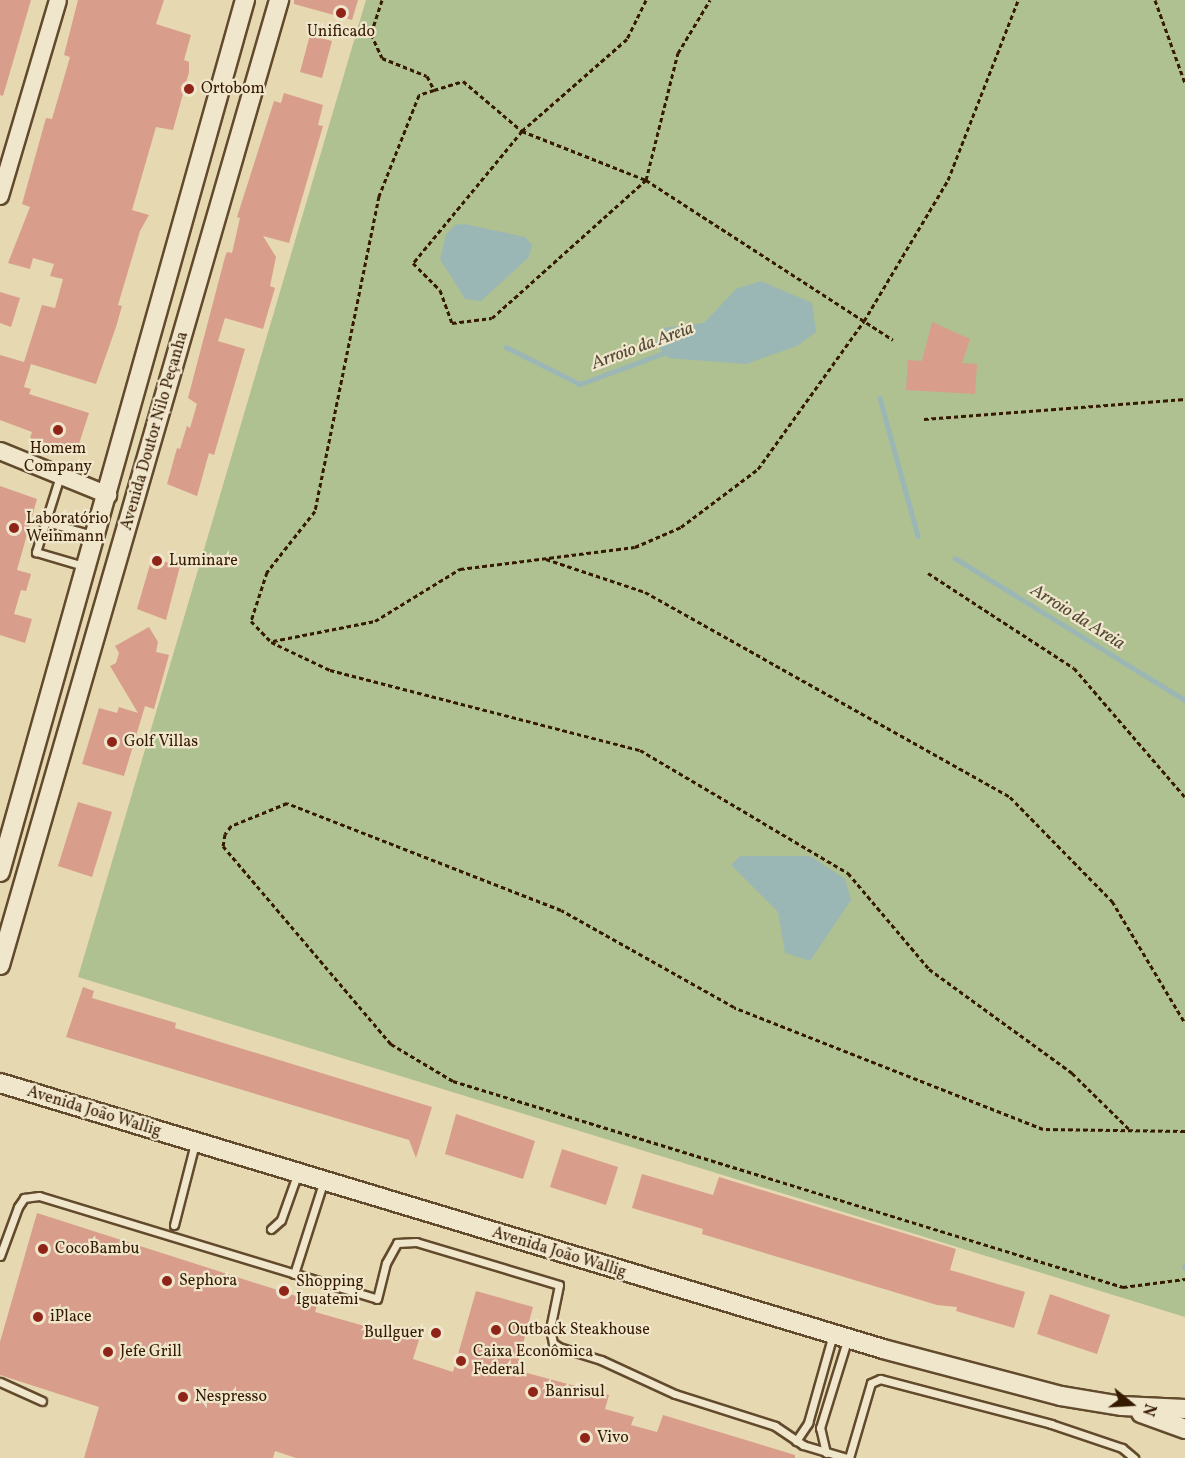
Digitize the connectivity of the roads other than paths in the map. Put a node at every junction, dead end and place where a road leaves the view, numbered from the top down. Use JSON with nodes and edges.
{"nodes":[{"id":1,"x":58,"y":0,"type":"edge"},
{"id":2,"x":245,"y":0,"type":"edge"},
{"id":3,"x":279,"y":0,"type":"edge"},
{"id":4,"x":0,"y":196,"type":"edge"},
{"id":5,"x":0,"y":451,"type":"edge"},
{"id":6,"x":60,"y":475,"type":"junction"},
{"id":7,"x":108,"y":495,"type":"junction"},
{"id":8,"x":46,"y":522,"type":"junction"},
{"id":9,"x":96,"y":536,"type":"junction"},
{"id":10,"x":123,"y":543,"type":"junction"},
{"id":11,"x":87,"y":567,"type":"junction"},
{"id":12,"x":0,"y":872,"type":"edge"},
{"id":13,"x":0,"y":965,"type":"edge"},
{"id":14,"x":0,"y":1068,"type":"edge"},
{"id":15,"x":5,"y":1088,"type":"edge"},
{"id":16,"x":195,"y":1143,"type":"junction"},
{"id":17,"x":297,"y":1175,"type":"junction"},
{"id":18,"x":323,"y":1182,"type":"junction"},
{"id":19,"x":174,"y":1225,"type":"dead end"},
{"id":20,"x":272,"y":1229,"type":"dead end"},
{"id":21,"x":0,"y":1256,"type":"edge"},
{"id":22,"x":294,"y":1274,"type":"junction"},
{"id":23,"x":841,"y":1336,"type":"junction"},
{"id":24,"x":0,"y":1382,"type":"edge"},
{"id":25,"x":42,"y":1401,"type":"dead end"},
{"id":26,"x":1122,"y":1406,"type":"junction"},
{"id":27,"x":1185,"y":1409,"type":"edge"},
{"id":28,"x":1185,"y":1429,"type":"edge"},
{"id":29,"x":796,"y":1442,"type":"junction"},
{"id":30,"x":826,"y":1453,"type":"junction"},
{"id":31,"x":848,"y":1458,"type":"edge"},
{"id":32,"x":1134,"y":1458,"type":"edge"}],
"edges":[{"from":1,"to":4,"type":"street"},
{"from":2,"to":7,"type":"main road","name":"Avenida Doutor Nilo Peçanha"},
{"from":3,"to":10,"type":"main road","name":"Avenida Doutor Nilo Peçanha"},
{"from":5,"to":6,"type":"street"},
{"from":6,"to":7,"type":"street"},
{"from":6,"to":8,"type":"lane"},
{"from":7,"to":9,"type":"main road","name":"Avenida Doutor Nilo Peçanha"},
{"from":7,"to":10,"type":"main road"},
{"from":8,"to":9,"type":"lane"},
{"from":8,"to":11,"type":"lane"},
{"from":9,"to":11,"type":"main road","name":"Avenida Doutor Nilo Peçanha"},
{"from":10,"to":13,"type":"main road","name":"Avenida Doutor Nilo Peçanha"},
{"from":11,"to":12,"type":"main road","name":"Avenida Doutor Nilo Peçanha"},
{"from":14,"to":15,"type":"main road"},
{"from":15,"to":16,"type":"main road","name":"Avenida João Wallig"},
{"from":16,"to":17,"type":"main road","name":"Avenida João Wallig"},
{"from":16,"to":19,"type":"lane"},
{"from":17,"to":18,"type":"main road","name":"Avenida João Wallig"},
{"from":17,"to":20,"type":"lane"},
{"from":18,"to":22,"type":"lane"},
{"from":18,"to":23,"type":"main road","name":"Avenida João Wallig"},
{"from":21,"to":22,"type":"lane"},
{"from":22,"to":29,"type":"lane"},
{"from":23,"to":26,"type":"main road","name":"Avenida João Wallig"},
{"from":23,"to":29,"type":"lane"},
{"from":23,"to":30,"type":"lane"},
{"from":24,"to":25,"type":"lane"},
{"from":26,"to":27,"type":"main road","name":"Avenida João Wallig"},
{"from":26,"to":28,"type":"main road","name":"Avenida João Wallig"},
{"from":29,"to":30,"type":"lane"},
{"from":30,"to":31,"type":"lane"},
{"from":31,"to":32,"type":"lane"}]}
